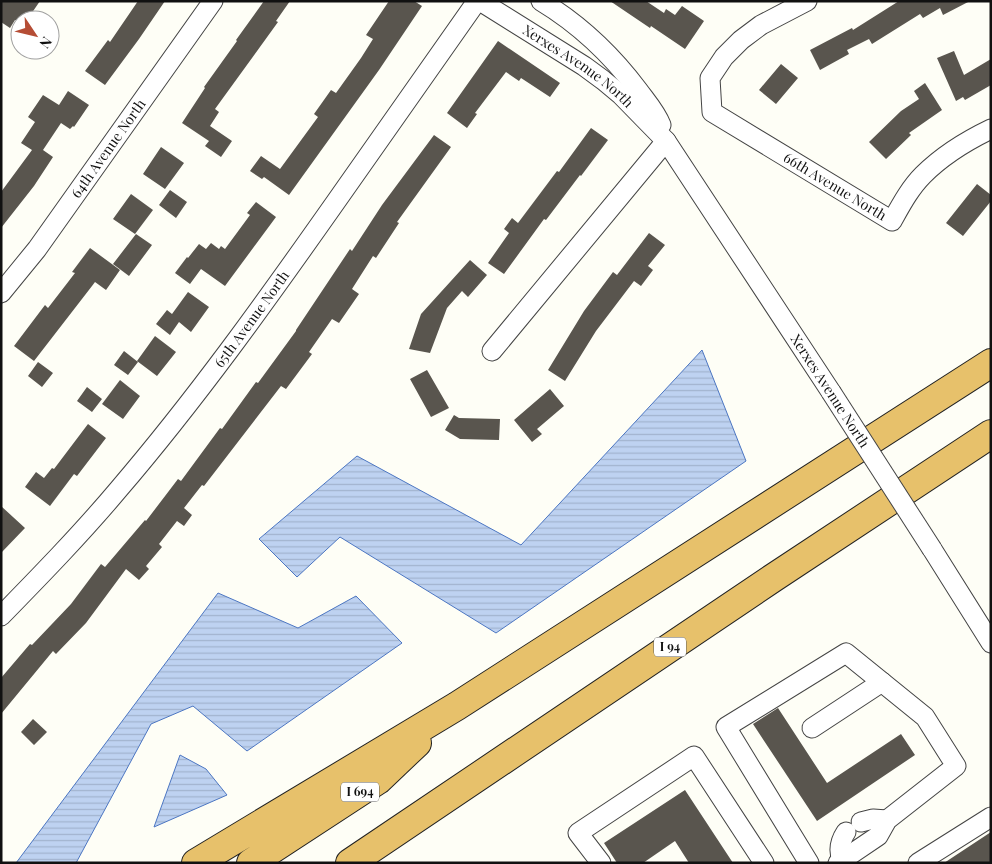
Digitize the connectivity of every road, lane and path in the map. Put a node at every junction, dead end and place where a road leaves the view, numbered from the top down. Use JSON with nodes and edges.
{"nodes":[{"id":1,"x":213,"y":1,"type":"edge"},
{"id":2,"x":479,"y":1,"type":"edge"},
{"id":3,"x":541,"y":1,"type":"edge"},
{"id":4,"x":807,"y":1,"type":"edge"},
{"id":5,"x":991,"y":129,"type":"edge"},
{"id":6,"x":666,"y":141,"type":"junction"},
{"id":7,"x":1,"y":293,"type":"edge"},
{"id":8,"x":492,"y":351,"type":"dead end"},
{"id":9,"x":991,"y":363,"type":"edge"},
{"id":10,"x":991,"y":434,"type":"edge"},
{"id":11,"x":1,"y":616,"type":"edge"},
{"id":12,"x":991,"y":643,"type":"edge"},
{"id":13,"x":882,"y":682,"type":"junction"},
{"id":14,"x":457,"y":706,"type":"junction"},
{"id":15,"x":812,"y":728,"type":"dead end"},
{"id":16,"x":991,"y":817,"type":"edge"},
{"id":17,"x":888,"y":820,"type":"junction"},
{"id":18,"x":840,"y":861,"type":"edge"},
{"id":19,"x":196,"y":863,"type":"edge"},
{"id":20,"x":251,"y":863,"type":"edge"},
{"id":21,"x":350,"y":863,"type":"edge"},
{"id":22,"x":601,"y":863,"type":"edge"},
{"id":23,"x":764,"y":863,"type":"edge"},
{"id":24,"x":809,"y":863,"type":"edge"},
{"id":25,"x":918,"y":863,"type":"edge"}],
"edges":[{"from":1,"to":7,"type":"street","name":"64th Avenue North"},
{"from":2,"to":6,"type":"street","name":"Xerxes Avenue North"},
{"from":2,"to":11,"type":"street","name":"65th Avenue North"},
{"from":3,"to":6,"type":"street","name":"Xerxes Avenue North"},
{"from":4,"to":5,"type":"street","name":"66th Avenue North"},
{"from":6,"to":8,"type":"street"},
{"from":6,"to":12,"type":"street","name":"Xerxes Avenue North","bridge":true},
{"from":9,"to":14,"type":"highway"},
{"from":10,"to":21,"type":"highway","number":"I 94"},
{"from":13,"to":15,"type":"street"},
{"from":13,"to":17,"type":"street"},
{"from":13,"to":24,"type":"street"},
{"from":14,"to":19,"type":"highway"},
{"from":14,"to":20,"type":"highway","number":"I 694"},
{"from":16,"to":25,"type":"street"},
{"from":17,"to":18,"type":"street"},
{"from":17,"to":18,"type":"street"},
{"from":22,"to":23,"type":"street"}]}
